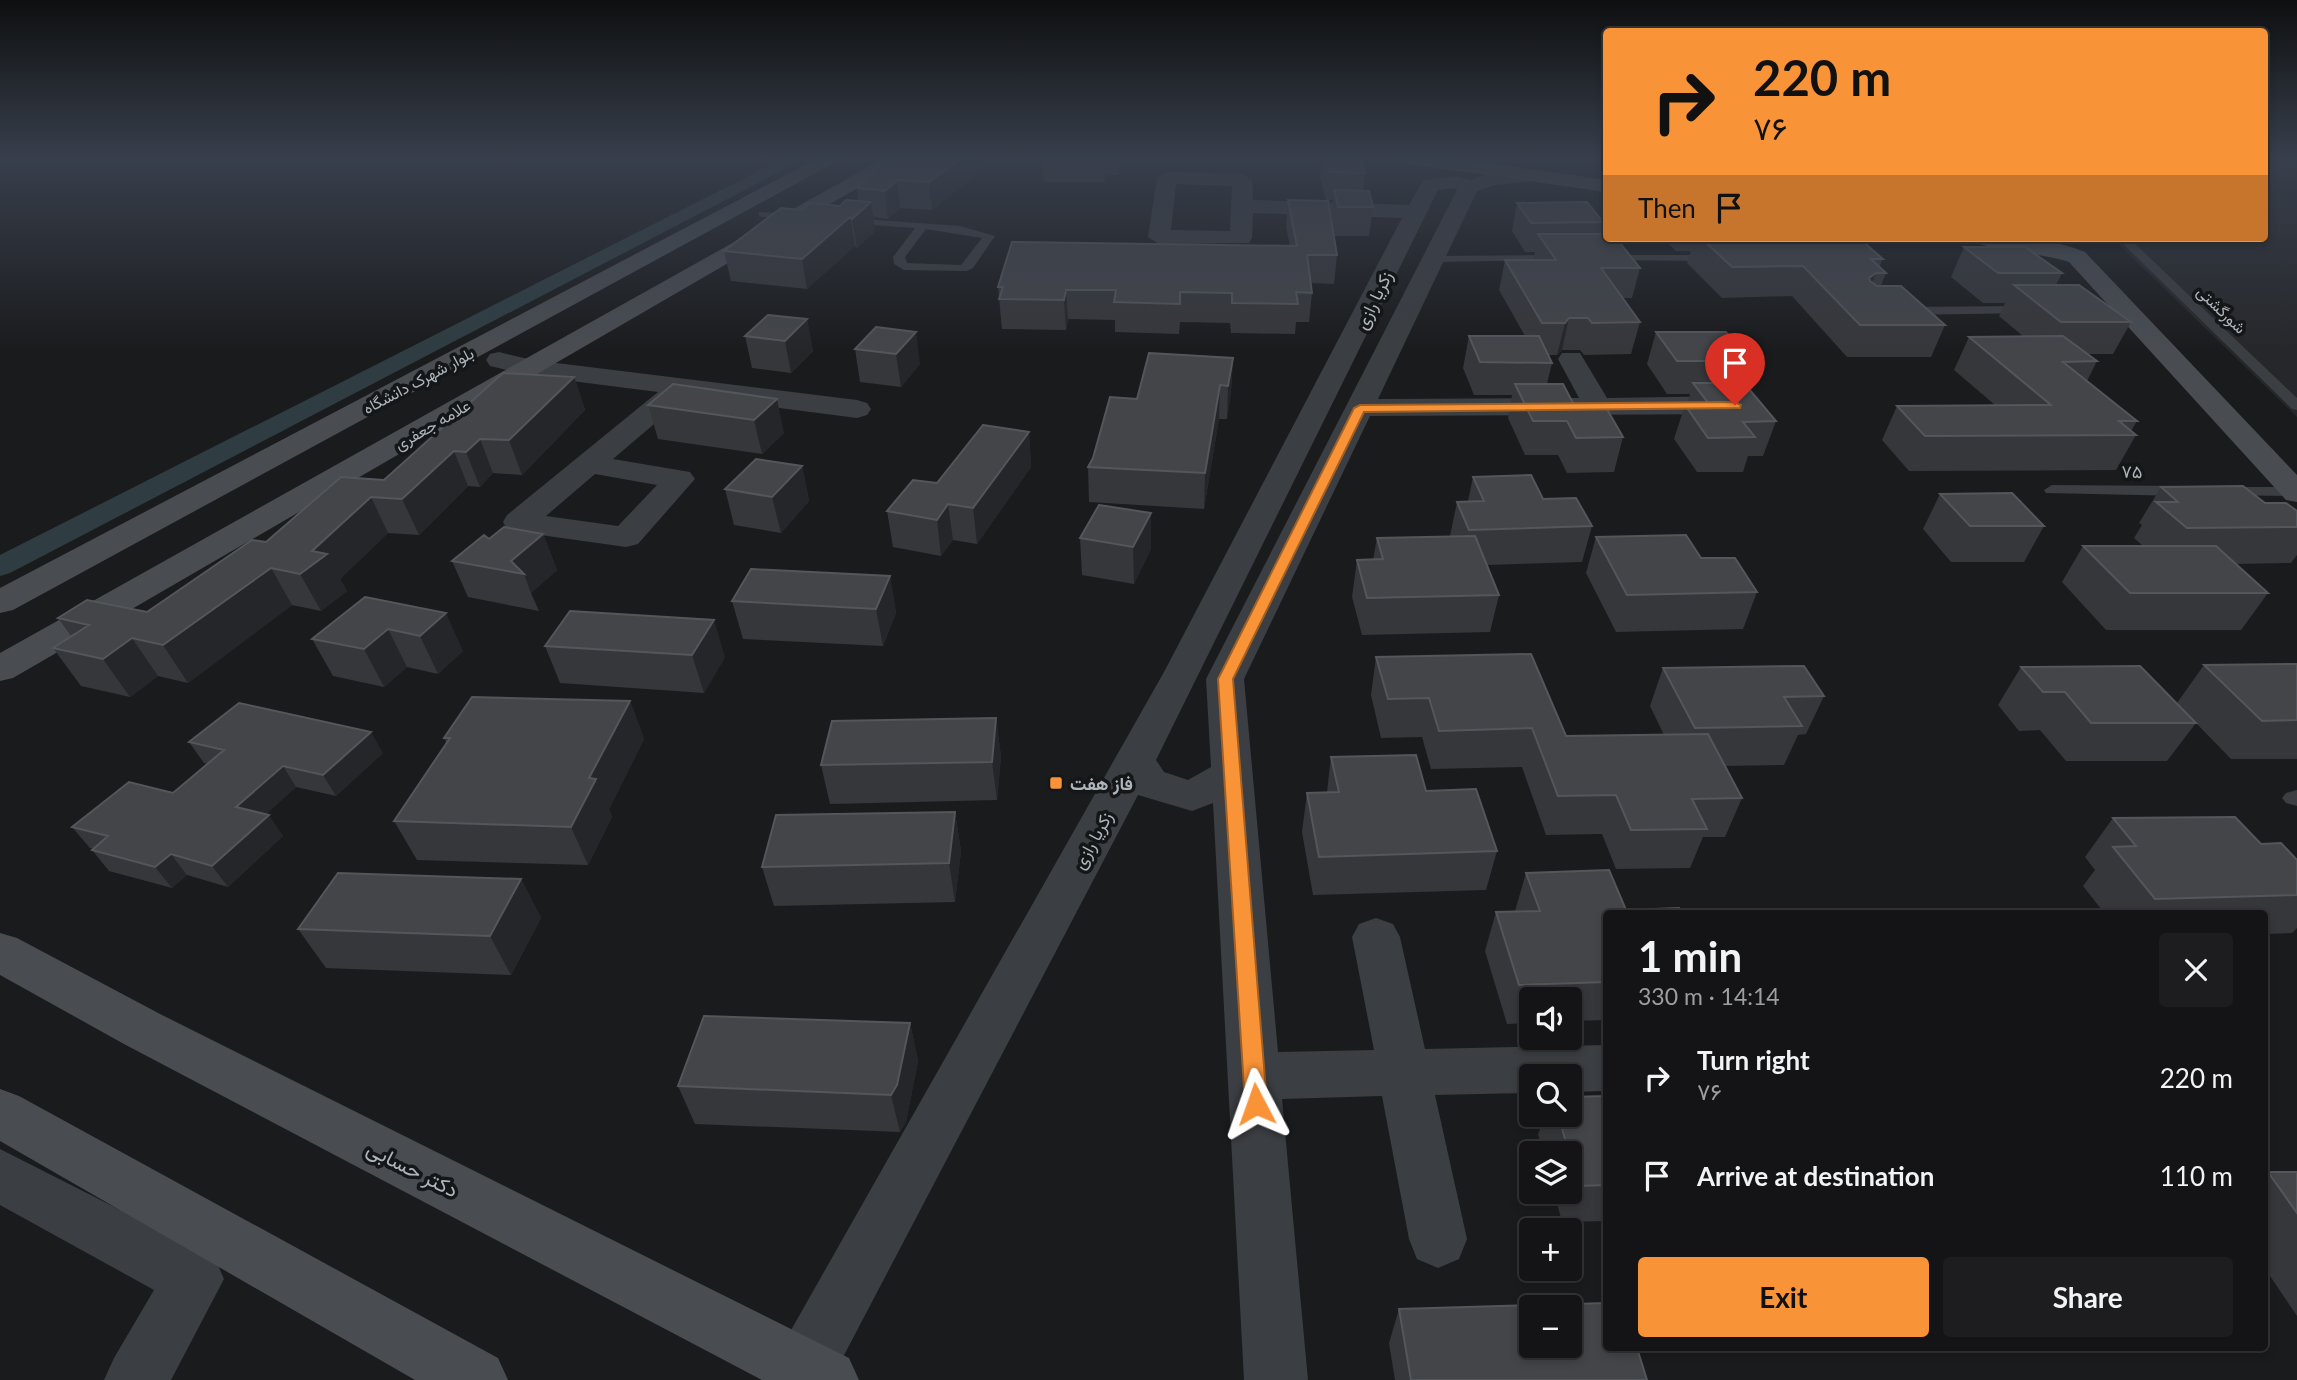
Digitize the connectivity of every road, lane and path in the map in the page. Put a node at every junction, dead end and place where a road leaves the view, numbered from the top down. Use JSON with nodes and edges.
{"nodes":[{"id":1,"x":695,"y":221,"type":"edge"},
{"id":2,"x":714,"y":221,"type":"edge"},
{"id":3,"x":750,"y":221,"type":"edge"},
{"id":4,"x":803,"y":221,"type":"edge"},
{"id":5,"x":852,"y":221,"type":"edge"},
{"id":6,"x":1161,"y":221,"type":"edge"},
{"id":7,"x":1242,"y":221,"type":"edge"},
{"id":8,"x":1423,"y":221,"type":"edge"},
{"id":9,"x":1485,"y":221,"type":"edge"},
{"id":10,"x":922,"y":227,"type":"junction"},
{"id":11,"x":1612,"y":242,"type":"edge"},
{"id":12,"x":2038,"y":242,"type":"edge"},
{"id":13,"x":2127,"y":242,"type":"edge"},
{"id":14,"x":2069,"y":244,"type":"edge"},
{"id":15,"x":1734,"y":257,"type":"edge"},
{"id":16,"x":1568,"y":258,"type":"edge"},
{"id":17,"x":1595,"y":258,"type":"edge"},
{"id":18,"x":1622,"y":258,"type":"junction"},
{"id":19,"x":1891,"y":310,"type":"edge"},
{"id":20,"x":2048,"y":310,"type":"edge"},
{"id":21,"x":1571,"y":359,"type":"edge"},
{"id":22,"x":499,"y":360,"type":"junction"},
{"id":23,"x":532,"y":368,"type":"junction"},
{"id":24,"x":681,"y":387,"type":"junction"},
{"id":25,"x":1355,"y":390,"type":"junction"},
{"id":26,"x":1735,"y":405,"type":"edge"},
{"id":27,"x":1598,"y":406,"type":"junction"},
{"id":28,"x":2297,"y":406,"type":"edge"},
{"id":29,"x":857,"y":409,"type":"dead end"},
{"id":30,"x":2297,"y":457,"type":"edge"},
{"id":31,"x":588,"y":464,"type":"dead end"},
{"id":32,"x":2052,"y":490,"type":"dead end"},
{"id":33,"x":2297,"y":493,"type":"edge"},
{"id":34,"x":0,"y":586,"type":"edge"},
{"id":35,"x":0,"y":602,"type":"edge"},
{"id":36,"x":0,"y":642,"type":"edge"},
{"id":37,"x":0,"y":669,"type":"edge"},
{"id":38,"x":1135,"y":760,"type":"junction"},
{"id":39,"x":1232,"y":774,"type":"junction"},
{"id":40,"x":1376,"y":937,"type":"dead end"},
{"id":41,"x":0,"y":952,"type":"edge"},
{"id":42,"x":1603,"y":1068,"type":"edge"},
{"id":43,"x":1403,"y":1072,"type":"junction"},
{"id":44,"x":1254,"y":1076,"type":"junction"},
{"id":45,"x":0,"y":1113,"type":"edge"},
{"id":46,"x":0,"y":1175,"type":"edge"},
{"id":47,"x":1438,"y":1239,"type":"dead end"},
{"id":48,"x":816,"y":1374,"type":"edge"},
{"id":49,"x":136,"y":1380,"type":"edge"},
{"id":50,"x":476,"y":1380,"type":"edge"},
{"id":51,"x":1276,"y":1380,"type":"edge"}],
"edges":[{"from":1,"to":34,"type":"street","name":"بلوار شهرک دانشگاه"},
{"from":2,"to":35,"type":"street","name":"بلوار شهرک دانشگاه"},
{"from":3,"to":22,"type":"street","name":"علامه جعفری"},
{"from":4,"to":23,"type":"street","name":"علامه جعفری"},
{"from":5,"to":10,"type":"lane"},
{"from":6,"to":7,"type":"street"},
{"from":8,"to":25,"type":"street","name":"زکریا رازی"},
{"from":9,"to":16,"type":"lane"},
{"from":10,"to":10,"type":"lane"},
{"from":11,"to":18,"type":"lane"},
{"from":12,"to":14,"type":"street"},
{"from":13,"to":28,"type":"lane","name":"شورگشتی"},
{"from":14,"to":30,"type":"street"},
{"from":14,"to":33,"type":"street"},
{"from":15,"to":18,"type":"lane"},
{"from":17,"to":18,"type":"lane"},
{"from":19,"to":20,"type":"lane"},
{"from":21,"to":27,"type":"street"},
{"from":22,"to":23,"type":"street"},
{"from":22,"to":36,"type":"street","name":"علامه جعفری"},
{"from":23,"to":24,"type":"street"},
{"from":23,"to":37,"type":"street","name":"علامه جعفری"},
{"from":24,"to":29,"type":"street"},
{"from":24,"to":31,"type":"street"},
{"from":25,"to":27,"type":"street"},
{"from":25,"to":38,"type":"street","name":"زکریا رازی"},
{"from":25,"to":39,"type":"street","name":"زکریا رازی"},
{"from":26,"to":27,"type":"street"},
{"from":32,"to":33,"type":"lane","name":"۷۵"},
{"from":38,"to":39,"type":"street"},
{"from":38,"to":48,"type":"street","name":"زکریا رازی"},
{"from":39,"to":44,"type":"street","name":"زکریا رازی"},
{"from":40,"to":43,"type":"street"},
{"from":41,"to":48,"type":"street","name":"دکتر حسابی"},
{"from":42,"to":43,"type":"street"},
{"from":43,"to":44,"type":"street"},
{"from":43,"to":47,"type":"street"},
{"from":44,"to":51,"type":"street","name":"زکریا رازی"},
{"from":45,"to":50,"type":"street"},
{"from":46,"to":49,"type":"street"}]}
